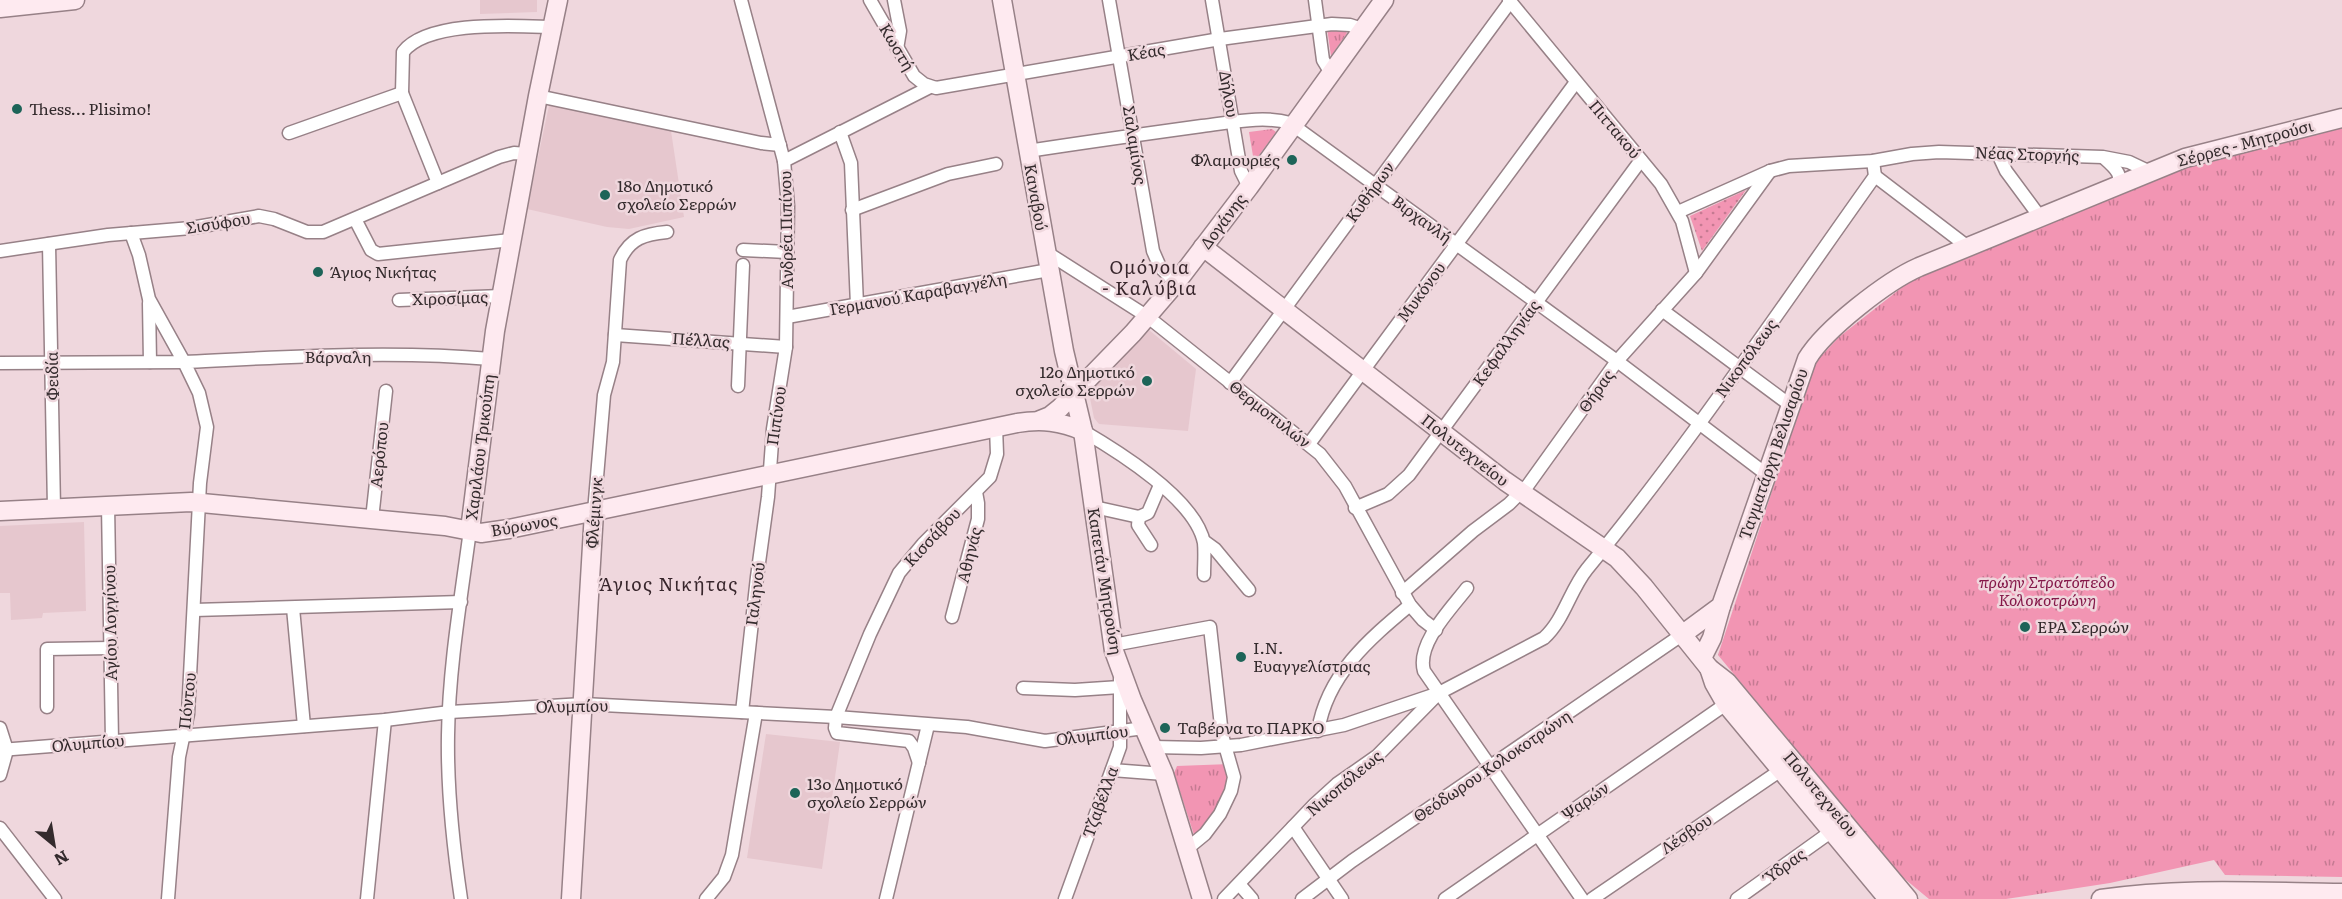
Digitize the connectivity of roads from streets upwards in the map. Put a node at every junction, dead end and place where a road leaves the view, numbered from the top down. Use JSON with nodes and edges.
{"nodes":[{"id":1,"x":75,"y":0,"type":"edge"},
{"id":2,"x":558,"y":0,"type":"edge"},
{"id":3,"x":741,"y":0,"type":"edge"},
{"id":4,"x":870,"y":0,"type":"edge"},
{"id":5,"x":894,"y":0,"type":"edge"},
{"id":6,"x":1002,"y":0,"type":"edge"},
{"id":7,"x":1109,"y":0,"type":"edge"},
{"id":8,"x":1212,"y":0,"type":"edge"},
{"id":9,"x":1315,"y":0,"type":"edge"},
{"id":10,"x":1384,"y":0,"type":"edge"},
{"id":11,"x":1509,"y":1,"type":"edge"},
{"id":12,"x":0,"y":8,"type":"edge"},
{"id":13,"x":1319,"y":26,"type":"junction"},
{"id":14,"x":552,"y":27,"type":"junction"},
{"id":15,"x":1362,"y":29,"type":"junction"},
{"id":16,"x":1220,"y":39,"type":"junction"},
{"id":17,"x":897,"y":49,"type":"junction"},
{"id":18,"x":1119,"y":57,"type":"junction"},
{"id":19,"x":1330,"y":73,"type":"junction"},
{"id":20,"x":1015,"y":74,"type":"junction"},
{"id":21,"x":1576,"y":82,"type":"junction"},
{"id":22,"x":930,"y":87,"type":"junction"},
{"id":23,"x":402,"y":93,"type":"junction"},
{"id":24,"x":538,"y":96,"type":"junction"},
{"id":25,"x":2342,"y":118,"type":"edge"},
{"id":26,"x":1234,"y":122,"type":"junction"},
{"id":27,"x":1293,"y":125,"type":"junction"},
{"id":28,"x":840,"y":132,"type":"junction"},
{"id":29,"x":290,"y":133,"type":"dead end"},
{"id":30,"x":1134,"y":135,"type":"junction"},
{"id":31,"x":780,"y":145,"type":"junction"},
{"id":32,"x":1028,"y":152,"type":"junction"},
{"id":33,"x":527,"y":154,"type":"junction"},
{"id":34,"x":1998,"y":154,"type":"junction"},
{"id":35,"x":2103,"y":157,"type":"junction"},
{"id":36,"x":1641,"y":160,"type":"junction"},
{"id":37,"x":784,"y":161,"type":"junction"},
{"id":38,"x":1873,"y":161,"type":"junction"},
{"id":39,"x":996,"y":164,"type":"dead end"},
{"id":40,"x":1770,"y":171,"type":"junction"},
{"id":41,"x":2150,"y":172,"type":"junction"},
{"id":42,"x":1875,"y":176,"type":"junction"},
{"id":43,"x":438,"y":183,"type":"junction"},
{"id":44,"x":1375,"y":184,"type":"junction"},
{"id":45,"x":1249,"y":187,"type":"junction"},
{"id":46,"x":2111,"y":188,"type":"junction"},
{"id":47,"x":852,"y":210,"type":"junction"},
{"id":48,"x":1678,"y":212,"type":"junction"},
{"id":49,"x":2040,"y":218,"type":"junction"},
{"id":50,"x":355,"y":219,"type":"junction"},
{"id":51,"x":668,"y":232,"type":"dead end"},
{"id":52,"x":131,"y":233,"type":"junction"},
{"id":53,"x":511,"y":240,"type":"junction"},
{"id":54,"x":1456,"y":243,"type":"junction"},
{"id":55,"x":49,"y":244,"type":"junction"},
{"id":56,"x":1203,"y":247,"type":"junction"},
{"id":57,"x":1968,"y":247,"type":"junction"},
{"id":58,"x":743,"y":250,"type":"dead end"},
{"id":59,"x":0,"y":251,"type":"edge"},
{"id":60,"x":787,"y":252,"type":"junction"},
{"id":61,"x":1048,"y":261,"type":"junction"},
{"id":62,"x":743,"y":265,"type":"dead end"},
{"id":63,"x":1696,"y":273,"type":"junction"},
{"id":64,"x":1176,"y":283,"type":"junction"},
{"id":65,"x":501,"y":296,"type":"junction"},
{"id":66,"x":149,"y":299,"type":"junction"},
{"id":67,"x":399,"y":300,"type":"dead end"},
{"id":68,"x":1536,"y":302,"type":"junction"},
{"id":69,"x":857,"y":305,"type":"junction"},
{"id":70,"x":1283,"y":309,"type":"junction"},
{"id":71,"x":1662,"y":310,"type":"junction"},
{"id":72,"x":787,"y":317,"type":"junction"},
{"id":73,"x":1148,"y":317,"type":"junction"},
{"id":74,"x":615,"y":335,"type":"junction"},
{"id":75,"x":740,"y":343,"type":"junction"},
{"id":76,"x":785,"y":352,"type":"junction"},
{"id":77,"x":491,"y":359,"type":"junction"},
{"id":78,"x":1617,"y":361,"type":"junction"},
{"id":79,"x":150,"y":362,"type":"junction"},
{"id":80,"x":184,"y":362,"type":"junction"},
{"id":81,"x":0,"y":363,"type":"edge"},
{"id":82,"x":51,"y":363,"type":"junction"},
{"id":83,"x":1739,"y":367,"type":"junction"},
{"id":84,"x":1363,"y":370,"type":"junction"},
{"id":85,"x":1230,"y":382,"type":"junction"},
{"id":86,"x":738,"y":386,"type":"dead end"},
{"id":87,"x":386,"y":391,"type":"dead end"},
{"id":88,"x":1075,"y":393,"type":"junction"},
{"id":89,"x":1790,"y":405,"type":"junction"},
{"id":90,"x":1040,"y":420,"type":"junction"},
{"id":91,"x":1699,"y":422,"type":"junction"},
{"id":92,"x":996,"y":427,"type":"junction"},
{"id":93,"x":1083,"y":431,"type":"junction"},
{"id":94,"x":1442,"y":432,"type":"junction"},
{"id":95,"x":1309,"y":444,"type":"junction"},
{"id":96,"x":1766,"y":474,"type":"junction"},
{"id":97,"x":769,"y":476,"type":"junction"},
{"id":98,"x":1160,"y":485,"type":"junction"},
{"id":99,"x":976,"y":492,"type":"junction"},
{"id":100,"x":1521,"y":492,"type":"junction"},
{"id":101,"x":199,"y":502,"type":"junction"},
{"id":102,"x":108,"y":505,"type":"junction"},
{"id":103,"x":1094,"y":507,"type":"junction"},
{"id":104,"x":54,"y":508,"type":"junction"},
{"id":105,"x":1355,"y":508,"type":"junction"},
{"id":106,"x":0,"y":511,"type":"edge"},
{"id":107,"x":594,"y":512,"type":"junction"},
{"id":108,"x":1139,"y":517,"type":"junction"},
{"id":109,"x":372,"y":519,"type":"junction"},
{"id":110,"x":470,"y":530,"type":"junction"},
{"id":111,"x":1204,"y":542,"type":"junction"},
{"id":112,"x":1150,"y":545,"type":"dead end"},
{"id":113,"x":1605,"y":549,"type":"junction"},
{"id":114,"x":1204,"y":575,"type":"dead end"},
{"id":115,"x":1467,"y":588,"type":"dead end"},
{"id":116,"x":1249,"y":590,"type":"dead end"},
{"id":117,"x":1402,"y":592,"type":"junction"},
{"id":118,"x":461,"y":602,"type":"junction"},
{"id":119,"x":1410,"y":605,"type":"junction"},
{"id":120,"x":1721,"y":606,"type":"junction"},
{"id":121,"x":293,"y":608,"type":"junction"},
{"id":122,"x":194,"y":610,"type":"junction"},
{"id":123,"x":952,"y":617,"type":"dead end"},
{"id":124,"x":1436,"y":630,"type":"junction"},
{"id":125,"x":1683,"y":634,"type":"junction"},
{"id":126,"x":1113,"y":645,"type":"junction"},
{"id":127,"x":111,"y":648,"type":"junction"},
{"id":128,"x":1706,"y":663,"type":"junction"},
{"id":129,"x":1119,"y":668,"type":"junction"},
{"id":130,"x":1120,"y":687,"type":"junction"},
{"id":131,"x":1023,"y":688,"type":"dead end"},
{"id":132,"x":1439,"y":693,"type":"junction"},
{"id":133,"x":583,"y":704,"type":"junction"},
{"id":134,"x":1726,"y":704,"type":"junction"},
{"id":135,"x":47,"y":707,"type":"dead end"},
{"id":136,"x":450,"y":712,"type":"junction"},
{"id":137,"x":742,"y":712,"type":"junction"},
{"id":138,"x":756,"y":713,"type":"junction"},
{"id":139,"x":836,"y":717,"type":"junction"},
{"id":140,"x":385,"y":720,"type":"junction"},
{"id":141,"x":928,"y":724,"type":"junction"},
{"id":142,"x":304,"y":726,"type":"junction"},
{"id":143,"x":0,"y":728,"type":"edge"},
{"id":144,"x":1144,"y":728,"type":"junction"},
{"id":145,"x":1318,"y":731,"type":"junction"},
{"id":146,"x":1121,"y":732,"type":"junction"},
{"id":147,"x":184,"y":735,"type":"junction"},
{"id":148,"x":112,"y":741,"type":"junction"},
{"id":149,"x":1153,"y":747,"type":"junction"},
{"id":150,"x":1225,"y":747,"type":"junction"},
{"id":151,"x":3,"y":750,"type":"edge"},
{"id":152,"x":919,"y":764,"type":"junction"},
{"id":153,"x":1490,"y":767,"type":"junction"},
{"id":154,"x":1112,"y":770,"type":"junction"},
{"id":155,"x":1781,"y":770,"type":"junction"},
{"id":156,"x":1164,"y":774,"type":"junction"},
{"id":157,"x":0,"y":776,"type":"edge"},
{"id":158,"x":1293,"y":827,"type":"junction"},
{"id":159,"x":0,"y":828,"type":"edge"},
{"id":160,"x":1832,"y":831,"type":"junction"},
{"id":161,"x":1537,"y":835,"type":"junction"},
{"id":162,"x":1188,"y":848,"type":"junction"},
{"id":163,"x":1329,"y":879,"type":"junction"},
{"id":164,"x":1239,"y":884,"type":"junction"},
{"id":165,"x":2342,"y":893,"type":"edge"},
{"id":166,"x":1896,"y":897,"type":"edge"},
{"id":167,"x":55,"y":899,"type":"edge"},
{"id":168,"x":168,"y":899,"type":"edge"},
{"id":169,"x":367,"y":899,"type":"edge"},
{"id":170,"x":461,"y":899,"type":"edge"},
{"id":171,"x":571,"y":899,"type":"edge"},
{"id":172,"x":706,"y":899,"type":"edge"},
{"id":173,"x":886,"y":899,"type":"edge"},
{"id":174,"x":1065,"y":899,"type":"edge"},
{"id":175,"x":1202,"y":899,"type":"edge"},
{"id":176,"x":1224,"y":899,"type":"edge"},
{"id":177,"x":1252,"y":899,"type":"edge"},
{"id":178,"x":1302,"y":899,"type":"edge"},
{"id":179,"x":1342,"y":899,"type":"edge"},
{"id":180,"x":1445,"y":899,"type":"edge"},
{"id":181,"x":1582,"y":899,"type":"edge"},
{"id":182,"x":1592,"y":899,"type":"edge"},
{"id":183,"x":1737,"y":899,"type":"edge"},
{"id":184,"x":2101,"y":899,"type":"edge"}],
"edges":[{"from":1,"to":12,"type":"street"},
{"from":2,"to":14,"type":"street","name":"Χαριλάου Τρικούπη"},
{"from":3,"to":31,"type":"street","name":"Ανδρέα Πιπίνου"},
{"from":4,"to":17,"type":"street","name":"Κωστή"},
{"from":5,"to":17,"type":"street"},
{"from":6,"to":20,"type":"street","name":"Καναβού"},
{"from":7,"to":18,"type":"street","name":"Σαλαμίνος"},
{"from":8,"to":16,"type":"street","name":"Δήλου"},
{"from":9,"to":13,"type":"street"},
{"from":10,"to":15,"type":"street","name":"Δογάνης"},
{"from":11,"to":21,"type":"street","name":"Πιττακού"},
{"from":11,"to":44,"type":"street","name":"Κυθήρων"},
{"from":13,"to":15,"type":"street","name":"Κέας"},
{"from":13,"to":16,"type":"street","name":"Κέας"},
{"from":13,"to":19,"type":"street"},
{"from":14,"to":23,"type":"street"},
{"from":14,"to":24,"type":"street","name":"Χαριλάου Τρικούπη"},
{"from":15,"to":19,"type":"street","name":"Δογάνης"},
{"from":16,"to":18,"type":"street","name":"Κέας"},
{"from":16,"to":26,"type":"street","name":"Δήλου"},
{"from":17,"to":22,"type":"street","name":"Κωστή"},
{"from":18,"to":20,"type":"street","name":"Κέας"},
{"from":18,"to":30,"type":"street","name":"Σαλαμίνος"},
{"from":19,"to":27,"type":"street","name":"Δογάνης"},
{"from":20,"to":22,"type":"street","name":"Κέας"},
{"from":20,"to":32,"type":"street","name":"Καναβού"},
{"from":21,"to":36,"type":"street","name":"Πιττακού"},
{"from":21,"to":54,"type":"street","name":"Μυκόνου"},
{"from":22,"to":28,"type":"street"},
{"from":23,"to":29,"type":"street"},
{"from":23,"to":43,"type":"street"},
{"from":24,"to":31,"type":"street"},
{"from":24,"to":33,"type":"street","name":"Χαριλάου Τρικούπη"},
{"from":25,"to":41,"type":"street","name":"Σέρρες - Μητρούσι"},
{"from":26,"to":27,"type":"street","name":"Βιρχανλή"},
{"from":26,"to":30,"type":"street","name":"Βιρχανλή"},
{"from":26,"to":45,"type":"street","name":"Δήλου"},
{"from":27,"to":44,"type":"street","name":"Βιρχανλή"},
{"from":27,"to":45,"type":"street","name":"Δογάνης"},
{"from":28,"to":37,"type":"street"},
{"from":28,"to":47,"type":"street"},
{"from":30,"to":32,"type":"street","name":"Βιρχανλή"},
{"from":30,"to":64,"type":"street","name":"Σαλαμίνος"},
{"from":31,"to":37,"type":"street","name":"Ανδρέα Πιπίνου"},
{"from":32,"to":61,"type":"street","name":"Καναβού"},
{"from":33,"to":43,"type":"street","name":"Σισύφου"},
{"from":33,"to":53,"type":"street","name":"Χαριλάου Τρικούπη"},
{"from":34,"to":35,"type":"street","name":"Νέας Στοργής"},
{"from":34,"to":38,"type":"street","name":"Νέας Στοργής"},
{"from":34,"to":49,"type":"street"},
{"from":35,"to":41,"type":"street","name":"Νέας Στοργής"},
{"from":35,"to":46,"type":"street"},
{"from":36,"to":48,"type":"street","name":"Πιττακού"},
{"from":36,"to":68,"type":"street","name":"Κεφαλληνίας"},
{"from":37,"to":60,"type":"street","name":"Ανδρέα Πιπίνου"},
{"from":38,"to":40,"type":"street","name":"Νέας Στοργής"},
{"from":38,"to":42,"type":"street"},
{"from":39,"to":47,"type":"street"},
{"from":40,"to":48,"type":"street","name":"Νέας Στοργής"},
{"from":40,"to":63,"type":"street","name":"Θήρας"},
{"from":41,"to":46,"type":"street","name":"Ταγματάρχη Βελισαρίου"},
{"from":42,"to":57,"type":"street"},
{"from":42,"to":83,"type":"street","name":"Νικοπόλεως"},
{"from":43,"to":50,"type":"street","name":"Σισύφου"},
{"from":44,"to":54,"type":"street","name":"Βιρχανλή"},
{"from":44,"to":70,"type":"street","name":"Κυθήρων"},
{"from":45,"to":56,"type":"street","name":"Δογάνης"},
{"from":46,"to":49,"type":"street","name":"Ταγματάρχη Βελισαρίου"},
{"from":47,"to":69,"type":"street"},
{"from":48,"to":63,"type":"street","name":"Πιττακού"},
{"from":49,"to":57,"type":"street","name":"Ταγματάρχη Βελισαρίου"},
{"from":50,"to":52,"type":"street","name":"Σισύφου"},
{"from":50,"to":53,"type":"street"},
{"from":51,"to":74,"type":"street","name":"Φλέμινγκ"},
{"from":52,"to":55,"type":"street","name":"Σισύφου"},
{"from":52,"to":66,"type":"street"},
{"from":53,"to":65,"type":"street","name":"Χαριλάου Τρικούπη"},
{"from":54,"to":68,"type":"street","name":"Βιρχανλή"},
{"from":54,"to":84,"type":"street","name":"Μυκόνου"},
{"from":55,"to":59,"type":"street","name":"Σισύφου"},
{"from":55,"to":82,"type":"street","name":"Φειδία"},
{"from":56,"to":64,"type":"street","name":"Δογάνης"},
{"from":56,"to":70,"type":"street","name":"Πολυτεχνείου"},
{"from":57,"to":89,"type":"street","name":"Ταγματάρχη Βελισαρίου"},
{"from":58,"to":60,"type":"street"},
{"from":60,"to":72,"type":"street","name":"Ανδρέα Πιπίνου"},
{"from":61,"to":69,"type":"street","name":"Γερμανού Καραβαγγέλη"},
{"from":61,"to":73,"type":"street","name":"Θερμοπυλών"},
{"from":61,"to":88,"type":"street","name":"Καναβού"},
{"from":62,"to":75,"type":"street"},
{"from":63,"to":71,"type":"street","name":"Θήρας"},
{"from":64,"to":73,"type":"street","name":"Δογάνης"},
{"from":65,"to":67,"type":"street","name":"Χιροσίμας"},
{"from":65,"to":77,"type":"street","name":"Χαριλάου Τρικούπη"},
{"from":66,"to":79,"type":"street"},
{"from":66,"to":80,"type":"street","name":"Πόντου"},
{"from":68,"to":78,"type":"street","name":"Βιρχανλή"},
{"from":68,"to":94,"type":"street","name":"Κεφαλληνίας"},
{"from":69,"to":72,"type":"street","name":"Γερμανού Καραβαγγέλη"},
{"from":70,"to":84,"type":"street","name":"Πολυτεχνείου"},
{"from":70,"to":85,"type":"street","name":"Κυθήρων"},
{"from":71,"to":78,"type":"street","name":"Θήρας"},
{"from":71,"to":83,"type":"street"},
{"from":72,"to":76,"type":"street","name":"Ανδρέα Πιπίνου"},
{"from":73,"to":85,"type":"street","name":"Θερμοπυλών"},
{"from":73,"to":88,"type":"street","name":"Δογάνης"},
{"from":74,"to":75,"type":"street","name":"Πέλλας"},
{"from":74,"to":107,"type":"street","name":"Φλέμινγκ"},
{"from":75,"to":76,"type":"street","name":"Πέλλας"},
{"from":75,"to":86,"type":"street"},
{"from":76,"to":97,"type":"street","name":"Πιπίνου"},
{"from":77,"to":80,"type":"street","name":"Βάρναλη"},
{"from":77,"to":110,"type":"street","name":"Χαριλάου Τρικούπη"},
{"from":78,"to":91,"type":"street","name":"Βιρχανλή"},
{"from":78,"to":100,"type":"street","name":"Θήρας"},
{"from":79,"to":80,"type":"street","name":"Βάρναλη"},
{"from":79,"to":82,"type":"street","name":"Βάρναλη"},
{"from":80,"to":101,"type":"street","name":"Πόντου"},
{"from":81,"to":82,"type":"street","name":"Βάρναλη"},
{"from":82,"to":104,"type":"street","name":"Φειδία"},
{"from":83,"to":89,"type":"street"},
{"from":83,"to":91,"type":"street","name":"Νικοπόλεως"},
{"from":84,"to":94,"type":"street","name":"Πολυτεχνείου"},
{"from":84,"to":95,"type":"street","name":"Μυκόνου"},
{"from":85,"to":95,"type":"street","name":"Θερμοπυλών"},
{"from":87,"to":109,"type":"street","name":"Αερόπου"},
{"from":88,"to":90,"type":"street","name":"Δογάνης"},
{"from":88,"to":93,"type":"street","name":"Καπετάν Μητρούση"},
{"from":89,"to":96,"type":"street","name":"Ταγματάρχη Βελισαρίου"},
{"from":90,"to":92,"type":"street","name":"Βύρωνος"},
{"from":90,"to":93,"type":"street"},
{"from":91,"to":96,"type":"street","name":"Βιρχανλή"},
{"from":91,"to":113,"type":"street","name":"Νικοπόλεως"},
{"from":92,"to":97,"type":"street","name":"Βύρωνος"},
{"from":92,"to":99,"type":"street","name":"Κισσάβου"},
{"from":93,"to":98,"type":"street"},
{"from":93,"to":103,"type":"street","name":"Καπετάν Μητρούση"},
{"from":94,"to":100,"type":"street","name":"Πολυτεχνείου"},
{"from":94,"to":105,"type":"street","name":"Κεφαλληνίας"},
{"from":95,"to":105,"type":"street","name":"Θερμοπυλών"},
{"from":96,"to":120,"type":"street","name":"Ταγματάρχη Βελισαρίου"},
{"from":97,"to":107,"type":"street","name":"Βύρωνος"},
{"from":97,"to":137,"type":"street","name":"Γαληνού"},
{"from":98,"to":108,"type":"street"},
{"from":98,"to":111,"type":"street"},
{"from":99,"to":123,"type":"street","name":"Αθηνάς"},
{"from":99,"to":139,"type":"street","name":"Κισσάβου"},
{"from":100,"to":113,"type":"street","name":"Πολυτεχνείου"},
{"from":100,"to":117,"type":"street","name":"Θήρας"},
{"from":101,"to":102,"type":"street","name":"Βύρωνος"},
{"from":101,"to":109,"type":"street","name":"Βύρωνος"},
{"from":101,"to":122,"type":"street","name":"Πόντου"},
{"from":102,"to":104,"type":"street","name":"Βύρωνος"},
{"from":102,"to":127,"type":"street","name":"Αγίου Λογγίνου"},
{"from":103,"to":108,"type":"street"},
{"from":103,"to":126,"type":"street","name":"Καπετάν Μητρούση"},
{"from":104,"to":106,"type":"street","name":"Βύρωνος"},
{"from":105,"to":117,"type":"street","name":"Θερμοπυλών"},
{"from":107,"to":110,"type":"street","name":"Βύρωνος"},
{"from":107,"to":133,"type":"street","name":"Φλέμινγκ"},
{"from":108,"to":112,"type":"street"},
{"from":109,"to":110,"type":"street","name":"Βύρωνος"},
{"from":110,"to":118,"type":"street","name":"Χαριλάου Τρικούπη"},
{"from":111,"to":114,"type":"street"},
{"from":111,"to":116,"type":"street"},
{"from":113,"to":125,"type":"street","name":"Πολυτεχνείου"},
{"from":113,"to":132,"type":"street","name":"Νικοπόλεως"},
{"from":115,"to":124,"type":"street"},
{"from":117,"to":119,"type":"street","name":"Θερμοπυλών"},
{"from":118,"to":121,"type":"street"},
{"from":118,"to":136,"type":"street","name":"Χαριλάου Τρικούπη"},
{"from":119,"to":124,"type":"street","name":"Θερμοπυλών"},
{"from":119,"to":145,"type":"street"},
{"from":120,"to":125,"type":"street"},
{"from":120,"to":128,"type":"street","name":"Ταγματάρχη Βελισαρίου"},
{"from":121,"to":122,"type":"street"},
{"from":121,"to":142,"type":"street"},
{"from":122,"to":147,"type":"street","name":"Πόντου"},
{"from":124,"to":132,"type":"street"},
{"from":125,"to":128,"type":"street","name":"Πολυτεχνείου"},
{"from":125,"to":153,"type":"street","name":"Θεόδωρου Κολοκοτρώνη"},
{"from":126,"to":129,"type":"street","name":"Καπετάν Μητρούση"},
{"from":126,"to":150,"type":"street"},
{"from":127,"to":135,"type":"street"},
{"from":127,"to":148,"type":"street","name":"Αγίου Λογγίνου"},
{"from":128,"to":134,"type":"street","name":"Πολυτεχνείου"},
{"from":128,"to":166,"type":"street","name":"Πολυτεχνείου"},
{"from":129,"to":130,"type":"street","name":"Τζαβέλλα"},
{"from":129,"to":144,"type":"street","name":"Καπετάν Μητρούση"},
{"from":130,"to":131,"type":"street"},
{"from":130,"to":146,"type":"street","name":"Τζαβέλλα"},
{"from":132,"to":145,"type":"street"},
{"from":132,"to":153,"type":"street"},
{"from":132,"to":158,"type":"street","name":"Νικοπόλεως"},
{"from":133,"to":136,"type":"street","name":"Ολυμπίου"},
{"from":133,"to":137,"type":"street","name":"Ολυμπίου"},
{"from":133,"to":171,"type":"street","name":"Φλέμινγκ"},
{"from":134,"to":155,"type":"street","name":"Πολυτεχνείου"},
{"from":134,"to":161,"type":"street","name":"Ψαρών"},
{"from":136,"to":140,"type":"street","name":"Ολυμπίου"},
{"from":136,"to":170,"type":"street","name":"Χαριλάου Τρικούπη"},
{"from":137,"to":138,"type":"street","name":"Ολυμπίου"},
{"from":138,"to":139,"type":"street","name":"Ολυμπίου"},
{"from":138,"to":172,"type":"street"},
{"from":139,"to":141,"type":"street","name":"Ολυμπίου"},
{"from":139,"to":152,"type":"street"},
{"from":140,"to":142,"type":"street","name":"Ολυμπίου"},
{"from":140,"to":169,"type":"street"},
{"from":141,"to":146,"type":"street","name":"Ολυμπίου"},
{"from":141,"to":152,"type":"street"},
{"from":142,"to":147,"type":"street","name":"Ολυμπίου"},
{"from":143,"to":151,"type":"street"},
{"from":144,"to":146,"type":"street","name":"Ολυμπίου"},
{"from":144,"to":149,"type":"street","name":"Καπετάν Μητρούση"},
{"from":145,"to":150,"type":"street"},
{"from":146,"to":154,"type":"street","name":"Τζαβέλλα"},
{"from":147,"to":148,"type":"street","name":"Ολυμπίου"},
{"from":147,"to":168,"type":"street","name":"Πόντου"},
{"from":148,"to":151,"type":"street","name":"Ολυμπίου"},
{"from":149,"to":150,"type":"street"},
{"from":149,"to":156,"type":"street","name":"Καπετάν Μητρούση"},
{"from":150,"to":162,"type":"street"},
{"from":151,"to":157,"type":"street"},
{"from":152,"to":173,"type":"street"},
{"from":153,"to":161,"type":"street"},
{"from":153,"to":163,"type":"street","name":"Θεόδωρου Κολοκοτρώνη"},
{"from":154,"to":156,"type":"street"},
{"from":154,"to":174,"type":"street","name":"Τζαβέλλα"},
{"from":155,"to":160,"type":"street","name":"Πολυτεχνείου"},
{"from":155,"to":182,"type":"street","name":"Λέσβου"},
{"from":156,"to":162,"type":"street","name":"Καπετάν Μητρούση"},
{"from":158,"to":163,"type":"street"},
{"from":158,"to":164,"type":"street","name":"Νικοπόλεως"},
{"from":159,"to":167,"type":"street"},
{"from":160,"to":166,"type":"street","name":"Πολυτεχνείου"},
{"from":160,"to":183,"type":"street","name":"Ύδρας"},
{"from":161,"to":180,"type":"street","name":"Ψαρών"},
{"from":161,"to":181,"type":"street"},
{"from":162,"to":175,"type":"street","name":"Καπετάν Μητρούση"},
{"from":163,"to":178,"type":"street","name":"Θεόδωρου Κολοκοτρώνη"},
{"from":163,"to":179,"type":"street"},
{"from":164,"to":176,"type":"street","name":"Νικοπόλεως"},
{"from":164,"to":177,"type":"street"},
{"from":165,"to":184,"type":"street"}]}
